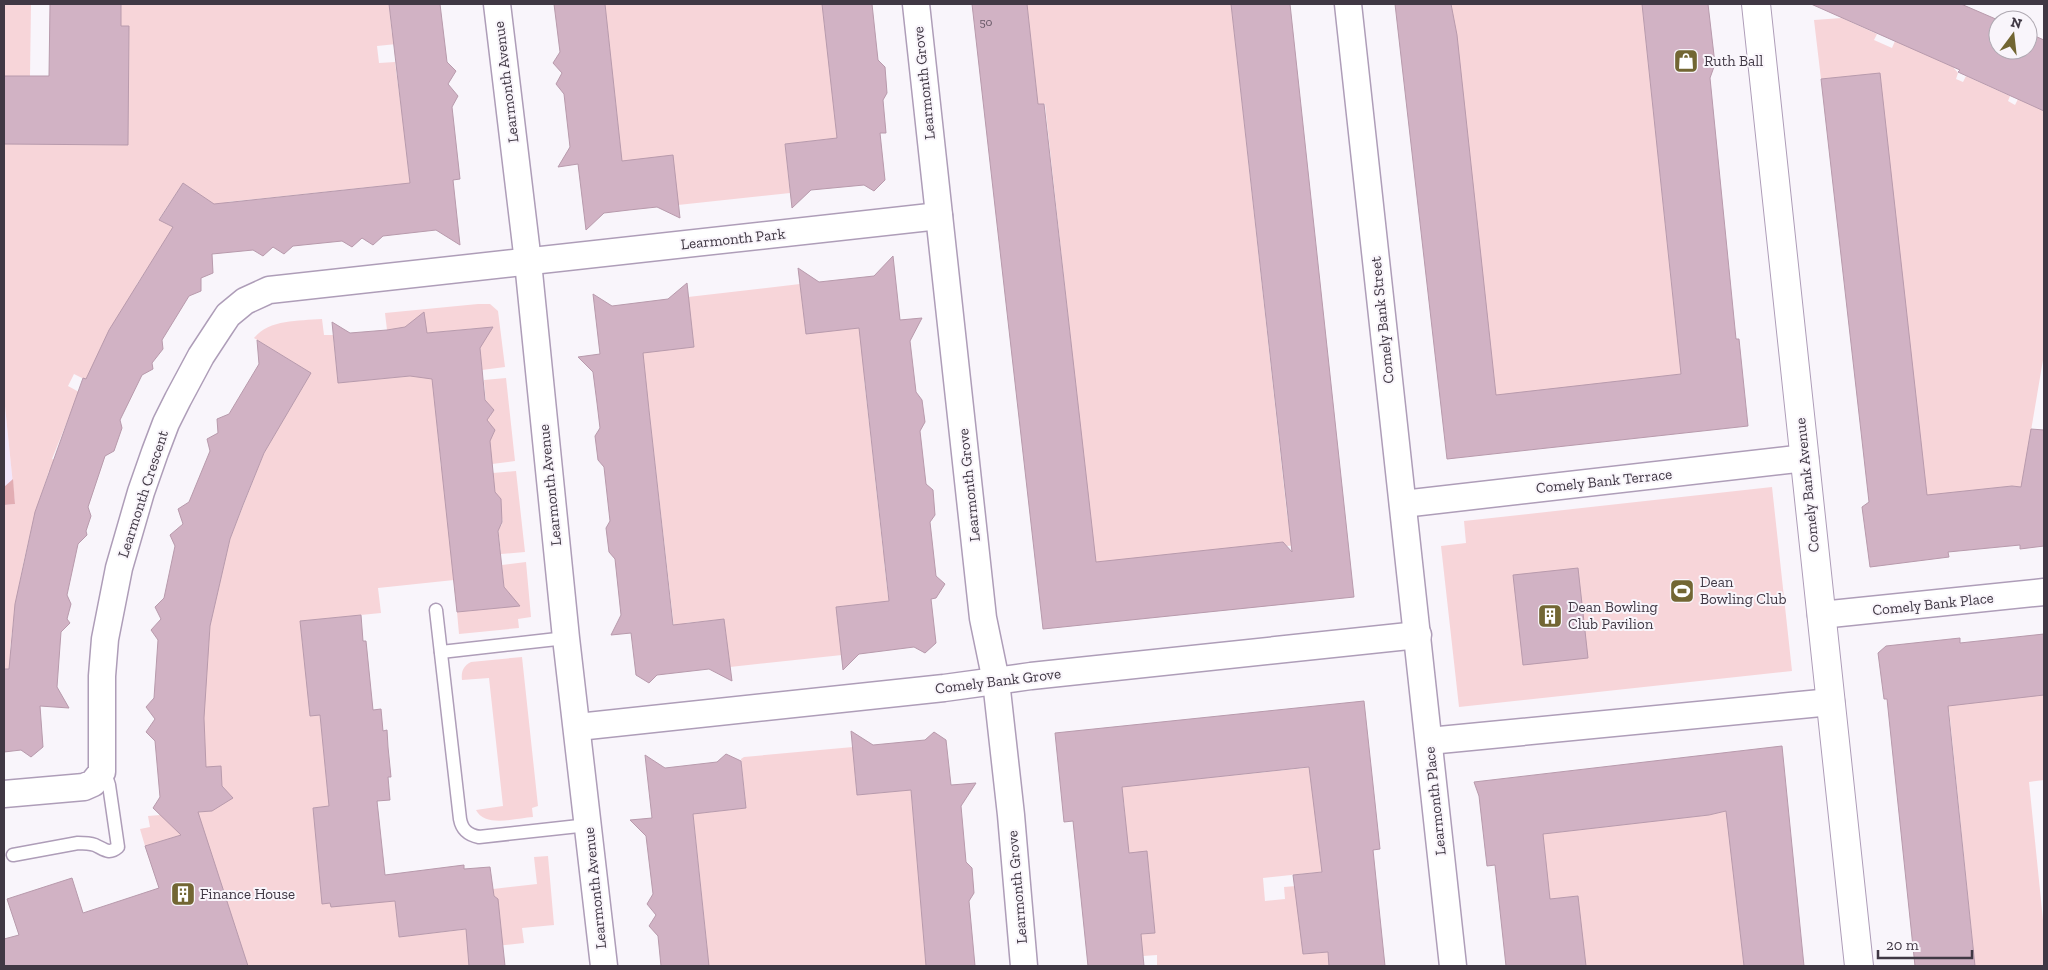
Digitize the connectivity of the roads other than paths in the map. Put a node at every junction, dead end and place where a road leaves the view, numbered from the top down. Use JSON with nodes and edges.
{"nodes":[{"id":1,"x":497,"y":4,"type":"edge"},
{"id":2,"x":916,"y":4,"type":"edge"},
{"id":3,"x":1348,"y":4,"type":"edge"},
{"id":4,"x":1756,"y":4,"type":"edge"},
{"id":5,"x":939,"y":216,"type":"junction"},
{"id":6,"x":528,"y":262,"type":"junction"},
{"id":7,"x":1805,"y":458,"type":"junction"},
{"id":8,"x":1403,"y":504,"type":"junction"},
{"id":9,"x":2044,"y":592,"type":"edge"},
{"id":10,"x":436,"y":610,"type":"dead end"},
{"id":11,"x":1821,"y":616,"type":"junction"},
{"id":12,"x":1418,"y":635,"type":"junction"},
{"id":13,"x":566,"y":638,"type":"junction"},
{"id":14,"x":441,"y":652,"type":"junction"},
{"id":15,"x":996,"y":681,"type":"junction"},
{"id":16,"x":1831,"y":702,"type":"junction"},
{"id":17,"x":578,"y":727,"type":"junction"},
{"id":18,"x":1429,"y":741,"type":"junction"},
{"id":19,"x":104,"y":767,"type":"junction"},
{"id":20,"x":4,"y":794,"type":"edge"},
{"id":21,"x":588,"y":825,"type":"junction"},
{"id":22,"x":13,"y":855,"type":"dead end"},
{"id":23,"x":604,"y":966,"type":"edge"},
{"id":24,"x":1024,"y":966,"type":"edge"},
{"id":25,"x":1453,"y":966,"type":"edge"},
{"id":26,"x":1859,"y":966,"type":"edge"}],
"edges":[{"from":1,"to":6,"type":"street","name":"Learmonth Avenue"},
{"from":2,"to":5,"type":"street","name":"Learmonth Grove"},
{"from":3,"to":8,"type":"street","name":"Comely Bank Street"},
{"from":4,"to":7,"type":"street","name":"Comely Bank Avenue"},
{"from":5,"to":6,"type":"street","name":"Learmonth Park"},
{"from":5,"to":15,"type":"street","name":"Learmonth Grove"},
{"from":6,"to":13,"type":"street","name":"Learmonth Avenue"},
{"from":6,"to":19,"type":"street","name":"Learmonth Crescent"},
{"from":7,"to":8,"type":"street","name":"Comely Bank Terrace"},
{"from":7,"to":11,"type":"street","name":"Comely Bank Avenue"},
{"from":8,"to":12,"type":"street","name":"Comely Bank Street"},
{"from":9,"to":11,"type":"street","name":"Comely Bank Place"},
{"from":10,"to":14,"type":"lane"},
{"from":11,"to":16,"type":"street","name":"Comely Bank Avenue"},
{"from":12,"to":15,"type":"street","name":"Comely Bank Grove"},
{"from":12,"to":18,"type":"street","name":"Learmonth Place"},
{"from":13,"to":14,"type":"lane"},
{"from":13,"to":17,"type":"street","name":"Learmonth Avenue"},
{"from":14,"to":21,"type":"lane"},
{"from":15,"to":17,"type":"street","name":"Comely Bank Grove"},
{"from":15,"to":24,"type":"street","name":"Learmonth Grove"},
{"from":16,"to":18,"type":"street"},
{"from":16,"to":26,"type":"street","name":"Comely Bank Avenue"},
{"from":17,"to":21,"type":"street","name":"Learmonth Avenue"},
{"from":18,"to":25,"type":"street","name":"Learmonth Place"},
{"from":19,"to":20,"type":"street"},
{"from":19,"to":22,"type":"lane"},
{"from":21,"to":23,"type":"street","name":"Learmonth Avenue"}]}
